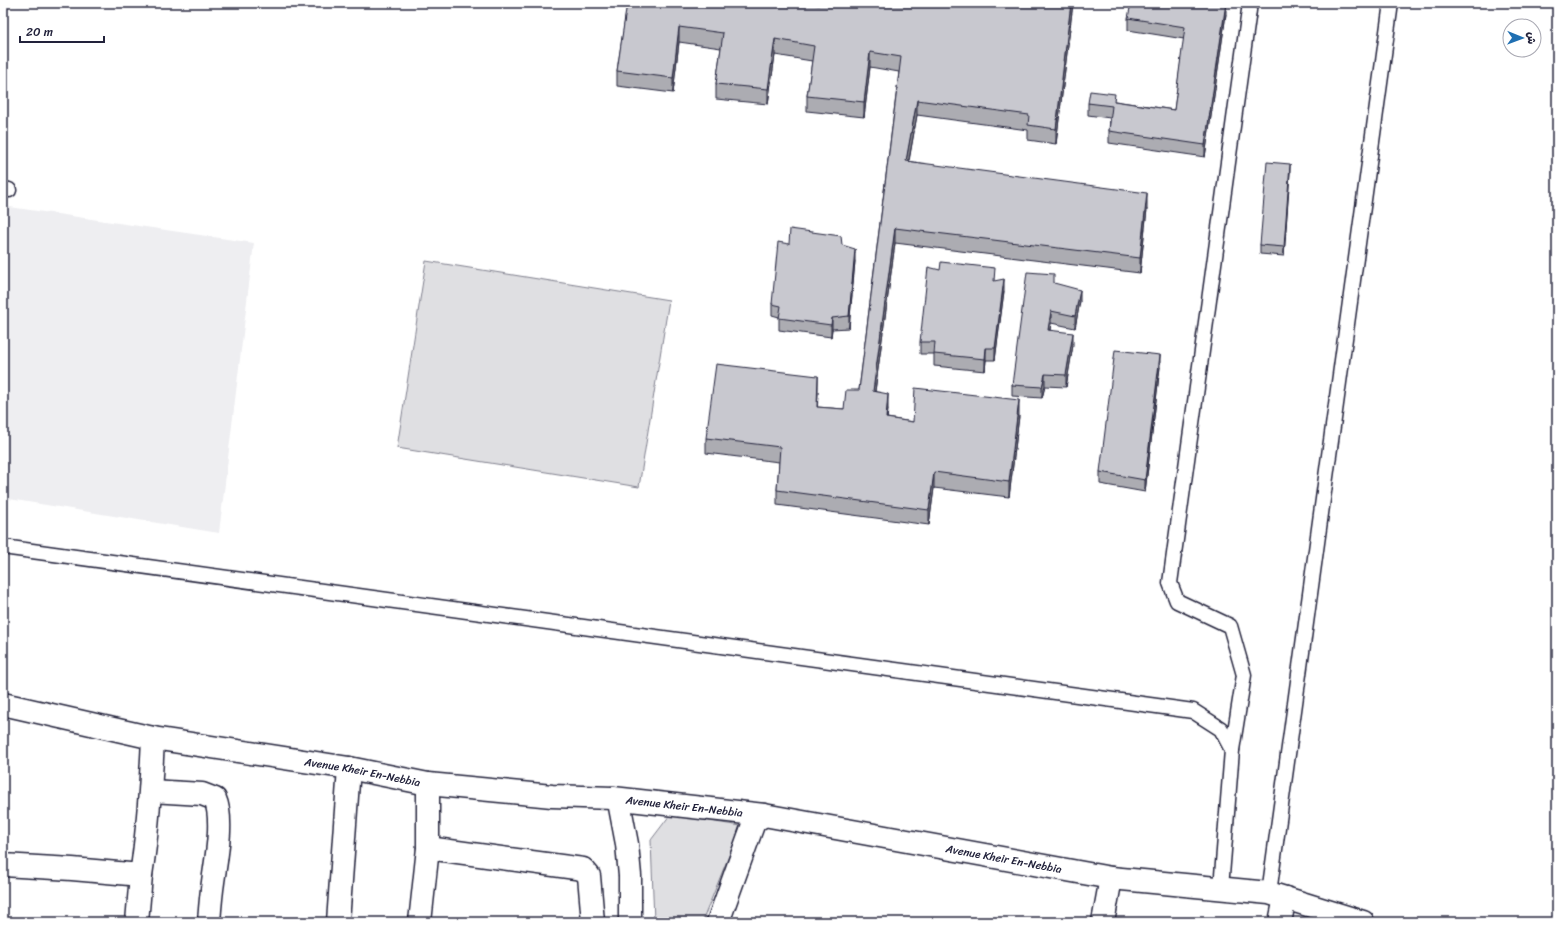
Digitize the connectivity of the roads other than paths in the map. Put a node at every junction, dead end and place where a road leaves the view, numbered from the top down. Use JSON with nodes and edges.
{"nodes":[{"id":1,"x":1250,"y":3,"type":"edge"},
{"id":2,"x":1391,"y":3,"type":"edge"},
{"id":3,"x":3,"y":547,"type":"edge"},
{"id":4,"x":3,"y":704,"type":"edge"},
{"id":5,"x":153,"y":738,"type":"junction"},
{"id":6,"x":1232,"y":750,"type":"junction"},
{"id":7,"x":348,"y":768,"type":"junction"},
{"id":8,"x":428,"y":784,"type":"junction"},
{"id":9,"x":151,"y":791,"type":"junction"},
{"id":10,"x":613,"y":798,"type":"junction"},
{"id":11,"x":764,"y":815,"type":"junction"},
{"id":12,"x":428,"y":848,"type":"junction"},
{"id":13,"x":3,"y":865,"type":"edge"},
{"id":14,"x":141,"y":875,"type":"junction"},
{"id":15,"x":1111,"y":878,"type":"junction"},
{"id":16,"x":1221,"y":888,"type":"junction"},
{"id":17,"x":1277,"y":895,"type":"junction"},
{"id":18,"x":137,"y":922,"type":"edge"},
{"id":19,"x":209,"y":922,"type":"edge"},
{"id":20,"x":338,"y":922,"type":"edge"},
{"id":21,"x":421,"y":922,"type":"edge"},
{"id":22,"x":593,"y":922,"type":"edge"},
{"id":23,"x":630,"y":922,"type":"edge"},
{"id":24,"x":718,"y":922,"type":"edge"},
{"id":25,"x":1103,"y":922,"type":"edge"},
{"id":26,"x":1280,"y":922,"type":"edge"},
{"id":27,"x":1364,"y":922,"type":"edge"}],
"edges":[{"from":1,"to":6,"type":"lane"},
{"from":2,"to":17,"type":"lane"},
{"from":3,"to":6,"type":"lane"},
{"from":4,"to":5,"type":"main road","name":"Avenue Kheir En-Nebbia"},
{"from":5,"to":7,"type":"main road","name":"Avenue Kheir En-Nebbia"},
{"from":5,"to":9,"type":"main road"},
{"from":6,"to":16,"type":"lane"},
{"from":7,"to":8,"type":"main road","name":"Avenue Kheir En-Nebbia"},
{"from":7,"to":20,"type":"main road"},
{"from":8,"to":10,"type":"main road","name":"Avenue Kheir En-Nebbia"},
{"from":8,"to":12,"type":"main road"},
{"from":9,"to":14,"type":"main road"},
{"from":9,"to":19,"type":"main road"},
{"from":10,"to":11,"type":"main road","name":"Avenue Kheir En-Nebbia"},
{"from":10,"to":23,"type":"main road"},
{"from":11,"to":15,"type":"main road","name":"Avenue Kheir En-Nebbia"},
{"from":11,"to":24,"type":"main road"},
{"from":12,"to":21,"type":"main road"},
{"from":12,"to":22,"type":"main road"},
{"from":13,"to":14,"type":"main road"},
{"from":14,"to":18,"type":"main road"},
{"from":15,"to":16,"type":"main road","name":"Avenue Kheir En-Nebbia"},
{"from":15,"to":25,"type":"main road"},
{"from":16,"to":17,"type":"main road","name":"Avenue Kheir En-Nebbia"},
{"from":17,"to":26,"type":"main road"},
{"from":17,"to":27,"type":"main road","name":"Avenue Kheir En-Nebbia"}]}
